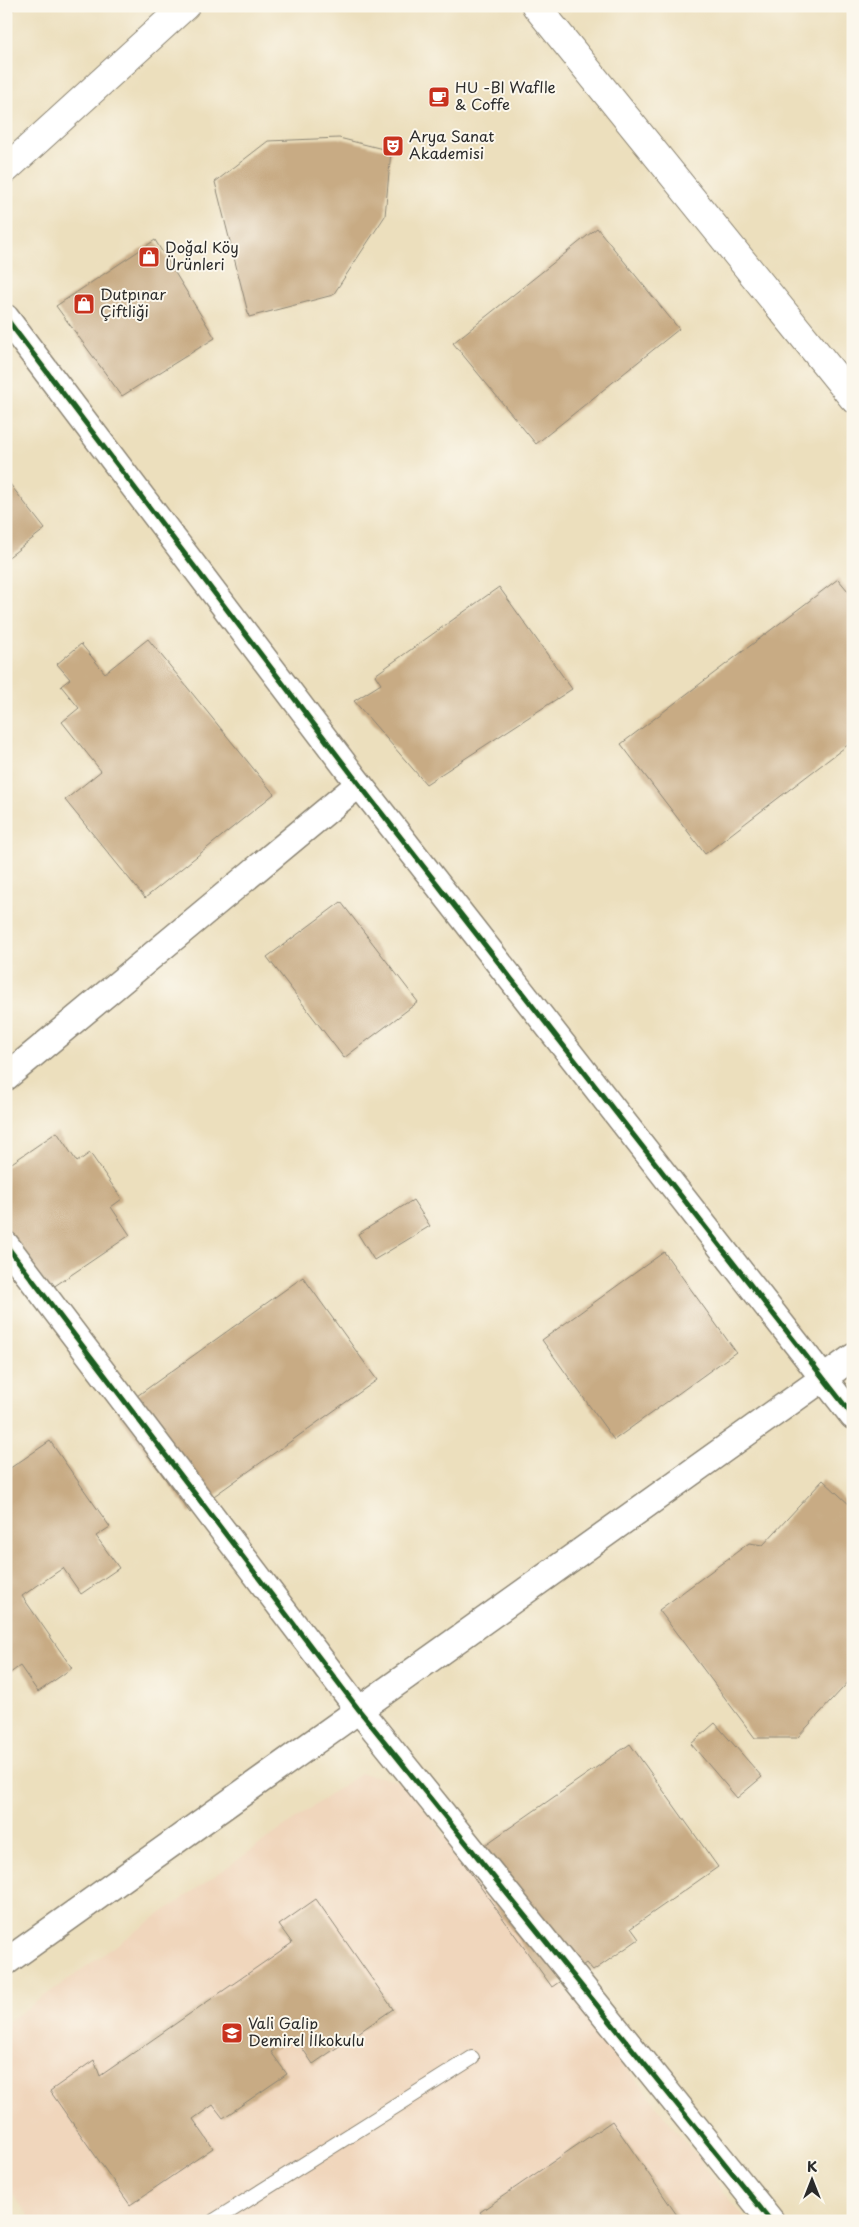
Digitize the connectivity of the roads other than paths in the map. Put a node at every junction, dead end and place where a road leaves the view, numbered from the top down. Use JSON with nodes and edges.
{"nodes":[{"id":1,"x":185,"y":6,"type":"edge"},
{"id":2,"x":536,"y":6,"type":"edge"},
{"id":3,"x":6,"y":168,"type":"edge"},
{"id":4,"x":6,"y":318,"type":"edge"},
{"id":5,"x":853,"y":398,"type":"edge"},
{"id":6,"x":359,"y":784,"type":"junction"},
{"id":7,"x":6,"y":1077,"type":"edge"},
{"id":8,"x":6,"y":1245,"type":"edge"},
{"id":9,"x":853,"y":1357,"type":"edge"},
{"id":10,"x":823,"y":1378,"type":"junction"},
{"id":11,"x":853,"y":1416,"type":"edge"},
{"id":12,"x":359,"y":1710,"type":"junction"},
{"id":13,"x":6,"y":1962,"type":"edge"},
{"id":14,"x":472,"y":2058,"type":"dead end"},
{"id":15,"x":214,"y":2221,"type":"edge"},
{"id":16,"x":771,"y":2221,"type":"edge"}],
"edges":[{"from":1,"to":3,"type":"street"},
{"from":2,"to":5,"type":"street"},
{"from":4,"to":6,"type":"street"},
{"from":6,"to":7,"type":"street"},
{"from":6,"to":10,"type":"street"},
{"from":8,"to":12,"type":"street"},
{"from":9,"to":10,"type":"street"},
{"from":10,"to":11,"type":"street"},
{"from":10,"to":12,"type":"street"},
{"from":12,"to":13,"type":"street"},
{"from":12,"to":16,"type":"street"},
{"from":14,"to":15,"type":"lane"}]}
